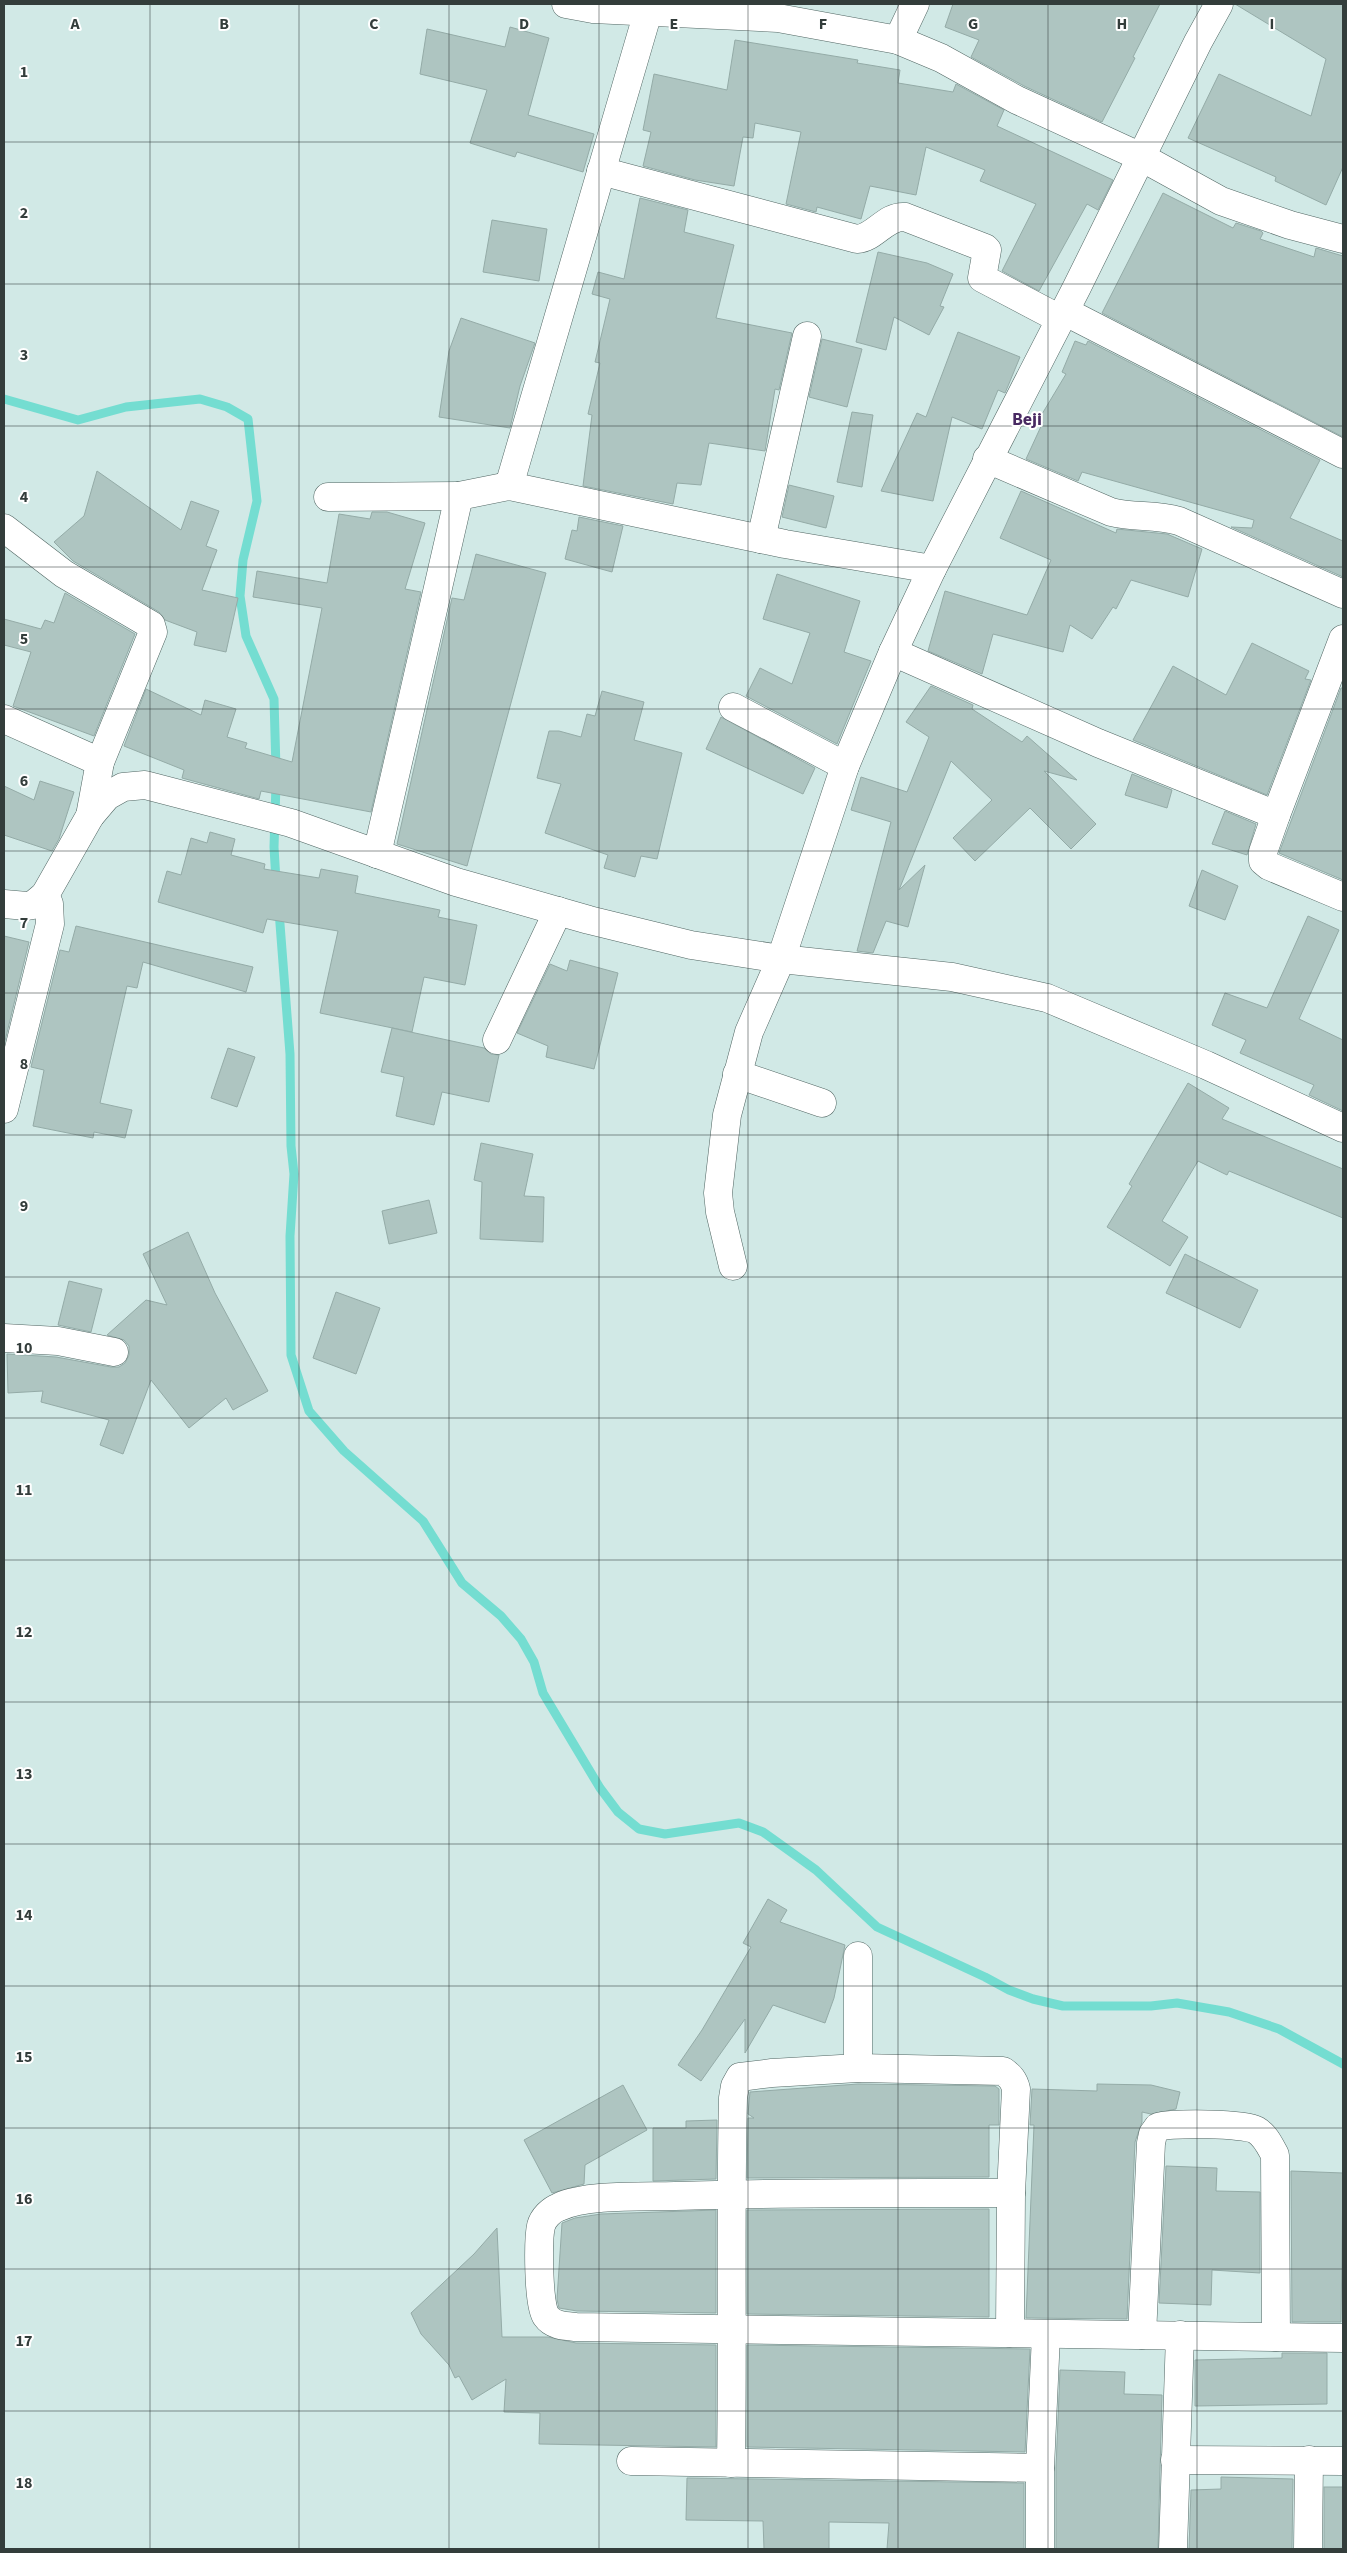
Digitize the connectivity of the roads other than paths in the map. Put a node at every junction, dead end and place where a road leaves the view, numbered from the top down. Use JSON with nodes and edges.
{"nodes":[{"id":1,"x":566,"y":4,"type":"edge"},
{"id":2,"x":915,"y":4,"type":"edge"},
{"id":3,"x":1219,"y":4,"type":"edge"},
{"id":4,"x":648,"y":12,"type":"junction"},
{"id":5,"x":898,"y":40,"type":"junction"},
{"id":6,"x":1141,"y":157,"type":"junction"},
{"id":7,"x":601,"y":171,"type":"junction"},
{"id":8,"x":1343,"y":239,"type":"edge"},
{"id":9,"x":1062,"y":315,"type":"junction"},
{"id":10,"x":807,"y":336,"type":"dead end"},
{"id":11,"x":1343,"y":454,"type":"edge"},
{"id":12,"x":987,"y":459,"type":"junction"},
{"id":13,"x":509,"y":486,"type":"junction"},
{"id":14,"x":459,"y":496,"type":"junction"},
{"id":15,"x":328,"y":497,"type":"dead end"},
{"id":16,"x":4,"y":528,"type":"edge"},
{"id":17,"x":761,"y":539,"type":"junction"},
{"id":18,"x":932,"y":569,"type":"junction"},
{"id":19,"x":1343,"y":594,"type":"edge"},
{"id":20,"x":1343,"y":639,"type":"edge"},
{"id":21,"x":893,"y":652,"type":"junction"},
{"id":22,"x":733,"y":707,"type":"dead end"},
{"id":23,"x":4,"y":719,"type":"edge"},
{"id":24,"x":100,"y":762,"type":"junction"},
{"id":25,"x":845,"y":766,"type":"junction"},
{"id":26,"x":1276,"y":815,"type":"junction"},
{"id":27,"x":90,"y":816,"type":"junction"},
{"id":28,"x":377,"y":854,"type":"junction"},
{"id":29,"x":45,"y":894,"type":"junction"},
{"id":30,"x":1343,"y":897,"type":"edge"},
{"id":31,"x":4,"y":904,"type":"edge"},
{"id":32,"x":558,"y":911,"type":"junction"},
{"id":33,"x":781,"y":959,"type":"junction"},
{"id":34,"x":14,"y":1026,"type":"edge"},
{"id":35,"x":497,"y":1040,"type":"dead end"},
{"id":36,"x":737,"y":1074,"type":"junction"},
{"id":37,"x":822,"y":1103,"type":"dead end"},
{"id":38,"x":4,"y":1109,"type":"edge"},
{"id":39,"x":1343,"y":1128,"type":"edge"},
{"id":40,"x":733,"y":1266,"type":"dead end"},
{"id":41,"x":4,"y":1338,"type":"edge"},
{"id":42,"x":114,"y":1352,"type":"dead end"},
{"id":43,"x":858,"y":1956,"type":"dead end"},
{"id":44,"x":858,"y":2068,"type":"junction"},
{"id":45,"x":1011,"y":2193,"type":"junction"},
{"id":46,"x":730,"y":2194,"type":"junction"},
{"id":47,"x":733,"y":2330,"type":"junction"},
{"id":48,"x":1010,"y":2333,"type":"junction"},
{"id":49,"x":1046,"y":2334,"type":"junction"},
{"id":50,"x":1142,"y":2335,"type":"junction"},
{"id":51,"x":1180,"y":2335,"type":"junction"},
{"id":52,"x":1276,"y":2337,"type":"junction"},
{"id":53,"x":1343,"y":2338,"type":"edge"},
{"id":54,"x":1175,"y":2460,"type":"junction"},
{"id":55,"x":1308,"y":2460,"type":"junction"},
{"id":56,"x":631,"y":2461,"type":"dead end"},
{"id":57,"x":1343,"y":2461,"type":"edge"},
{"id":58,"x":731,"y":2463,"type":"junction"},
{"id":59,"x":1040,"y":2468,"type":"junction"},
{"id":60,"x":1040,"y":2549,"type":"edge"},
{"id":61,"x":1173,"y":2549,"type":"edge"},
{"id":62,"x":1308,"y":2549,"type":"edge"}],
"edges":[{"from":1,"to":4,"type":"street"},
{"from":2,"to":5,"type":"street"},
{"from":3,"to":6,"type":"street"},
{"from":4,"to":5,"type":"street"},
{"from":4,"to":7,"type":"street"},
{"from":5,"to":6,"type":"street"},
{"from":6,"to":8,"type":"street"},
{"from":6,"to":9,"type":"street"},
{"from":7,"to":9,"type":"street"},
{"from":7,"to":13,"type":"street"},
{"from":9,"to":11,"type":"street"},
{"from":9,"to":12,"type":"street"},
{"from":10,"to":17,"type":"street"},
{"from":12,"to":18,"type":"street"},
{"from":12,"to":19,"type":"street"},
{"from":13,"to":14,"type":"street"},
{"from":13,"to":17,"type":"street"},
{"from":14,"to":15,"type":"street"},
{"from":14,"to":28,"type":"street"},
{"from":16,"to":24,"type":"street"},
{"from":17,"to":18,"type":"street"},
{"from":18,"to":21,"type":"street"},
{"from":20,"to":26,"type":"street"},
{"from":21,"to":25,"type":"street"},
{"from":21,"to":26,"type":"street"},
{"from":22,"to":25,"type":"street"},
{"from":23,"to":24,"type":"street"},
{"from":24,"to":27,"type":"street"},
{"from":25,"to":33,"type":"street"},
{"from":26,"to":30,"type":"street"},
{"from":27,"to":28,"type":"street"},
{"from":27,"to":29,"type":"street"},
{"from":28,"to":32,"type":"street"},
{"from":29,"to":31,"type":"street"},
{"from":29,"to":34,"type":"street"},
{"from":32,"to":33,"type":"street"},
{"from":32,"to":35,"type":"street"},
{"from":33,"to":36,"type":"street"},
{"from":33,"to":39,"type":"street"},
{"from":34,"to":38,"type":"street"},
{"from":36,"to":37,"type":"street"},
{"from":36,"to":40,"type":"street"},
{"from":41,"to":42,"type":"street"},
{"from":43,"to":44,"type":"street"},
{"from":44,"to":45,"type":"street"},
{"from":44,"to":46,"type":"street"},
{"from":45,"to":46,"type":"street"},
{"from":45,"to":48,"type":"street"},
{"from":46,"to":47,"type":"street"},
{"from":46,"to":47,"type":"street"},
{"from":47,"to":48,"type":"street"},
{"from":47,"to":58,"type":"street"},
{"from":48,"to":49,"type":"street"},
{"from":49,"to":50,"type":"street"},
{"from":49,"to":59,"type":"street"},
{"from":50,"to":51,"type":"street"},
{"from":50,"to":52,"type":"street"},
{"from":51,"to":52,"type":"street"},
{"from":51,"to":54,"type":"street"},
{"from":52,"to":53,"type":"street"},
{"from":54,"to":55,"type":"street"},
{"from":54,"to":61,"type":"street"},
{"from":55,"to":57,"type":"street"},
{"from":55,"to":62,"type":"street"},
{"from":56,"to":58,"type":"street"},
{"from":58,"to":59,"type":"street"},
{"from":59,"to":60,"type":"street"}]}
